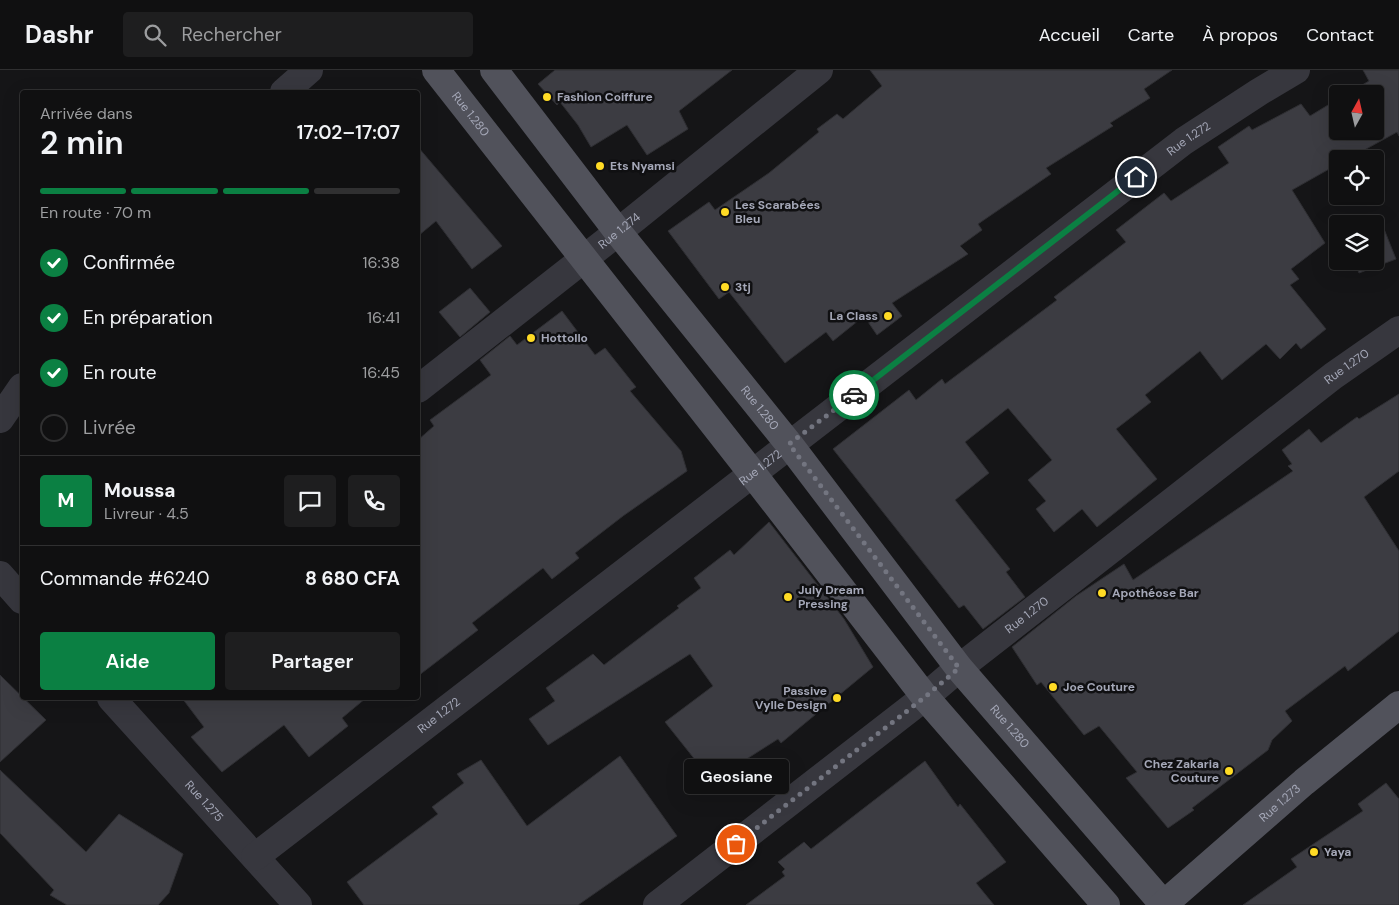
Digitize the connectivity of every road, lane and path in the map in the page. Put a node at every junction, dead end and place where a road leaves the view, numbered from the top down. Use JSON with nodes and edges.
{"nodes":[{"id":1,"x":309,"y":70,"type":"edge"},
{"id":2,"x":436,"y":70,"type":"edge"},
{"id":3,"x":494,"y":70,"type":"edge"},
{"id":4,"x":819,"y":70,"type":"edge"},
{"id":5,"x":1296,"y":70,"type":"edge"},
{"id":6,"x":286,"y":90,"type":"edge"},
{"id":7,"x":618,"y":232,"type":"junction"},
{"id":8,"x":584,"y":258,"type":"junction"},
{"id":9,"x":1399,"y":330,"type":"edge"},
{"id":10,"x":420,"y":387,"type":"edge"},
{"id":11,"x":20,"y":390,"type":"edge"},
{"id":12,"x":0,"y":419,"type":"edge"},
{"id":13,"x":789,"y":444,"type":"junction"},
{"id":14,"x":752,"y":473,"type":"junction"},
{"id":15,"x":0,"y":575,"type":"edge"},
{"id":16,"x":20,"y":598,"type":"edge"},
{"id":17,"x":959,"y":668,"type":"junction"},
{"id":18,"x":925,"y":697,"type":"junction"},
{"id":19,"x":113,"y":700,"type":"edge"},
{"id":20,"x":1399,"y":705,"type":"edge"},
{"id":21,"x":255,"y":857,"type":"junction"},
{"id":22,"x":298,"y":905,"type":"edge"},
{"id":23,"x":657,"y":905,"type":"edge"},
{"id":24,"x":1106,"y":905,"type":"edge"},
{"id":25,"x":1164,"y":905,"type":"edge"}],
"edges":[{"from":1,"to":6,"type":"street"},
{"from":2,"to":8,"type":"main road","name":"Rue 1.280"},
{"from":3,"to":7,"type":"main road","name":"Rue 1.280"},
{"from":4,"to":7,"type":"street","name":"Rue 1.274"},
{"from":5,"to":13,"type":"street","name":"Rue 1.272"},
{"from":7,"to":8,"type":"street","name":"Rue 1.274"},
{"from":7,"to":13,"type":"main road","name":"Rue 1.280"},
{"from":8,"to":10,"type":"street","name":"Rue 1.274"},
{"from":8,"to":14,"type":"main road","name":"Rue 1.280"},
{"from":9,"to":17,"type":"street","name":"Rue 1.270"},
{"from":11,"to":12,"type":"street"},
{"from":13,"to":14,"type":"street","name":"Rue 1.272"},
{"from":13,"to":17,"type":"main road","name":"Rue 1.280"},
{"from":14,"to":18,"type":"main road","name":"Rue 1.280"},
{"from":14,"to":21,"type":"street","name":"Rue 1.272"},
{"from":15,"to":16,"type":"street"},
{"from":17,"to":18,"type":"street","name":"Rue 1.270"},
{"from":17,"to":25,"type":"main road","name":"Rue 1.280"},
{"from":18,"to":23,"type":"street","name":"Rue 1.270"},
{"from":18,"to":24,"type":"main road","name":"Rue 1.280"},
{"from":19,"to":21,"type":"street","name":"Rue 1.275"},
{"from":20,"to":25,"type":"main road","name":"Rue 1.273"},
{"from":21,"to":22,"type":"street","name":"Rue 1.275"}]}
